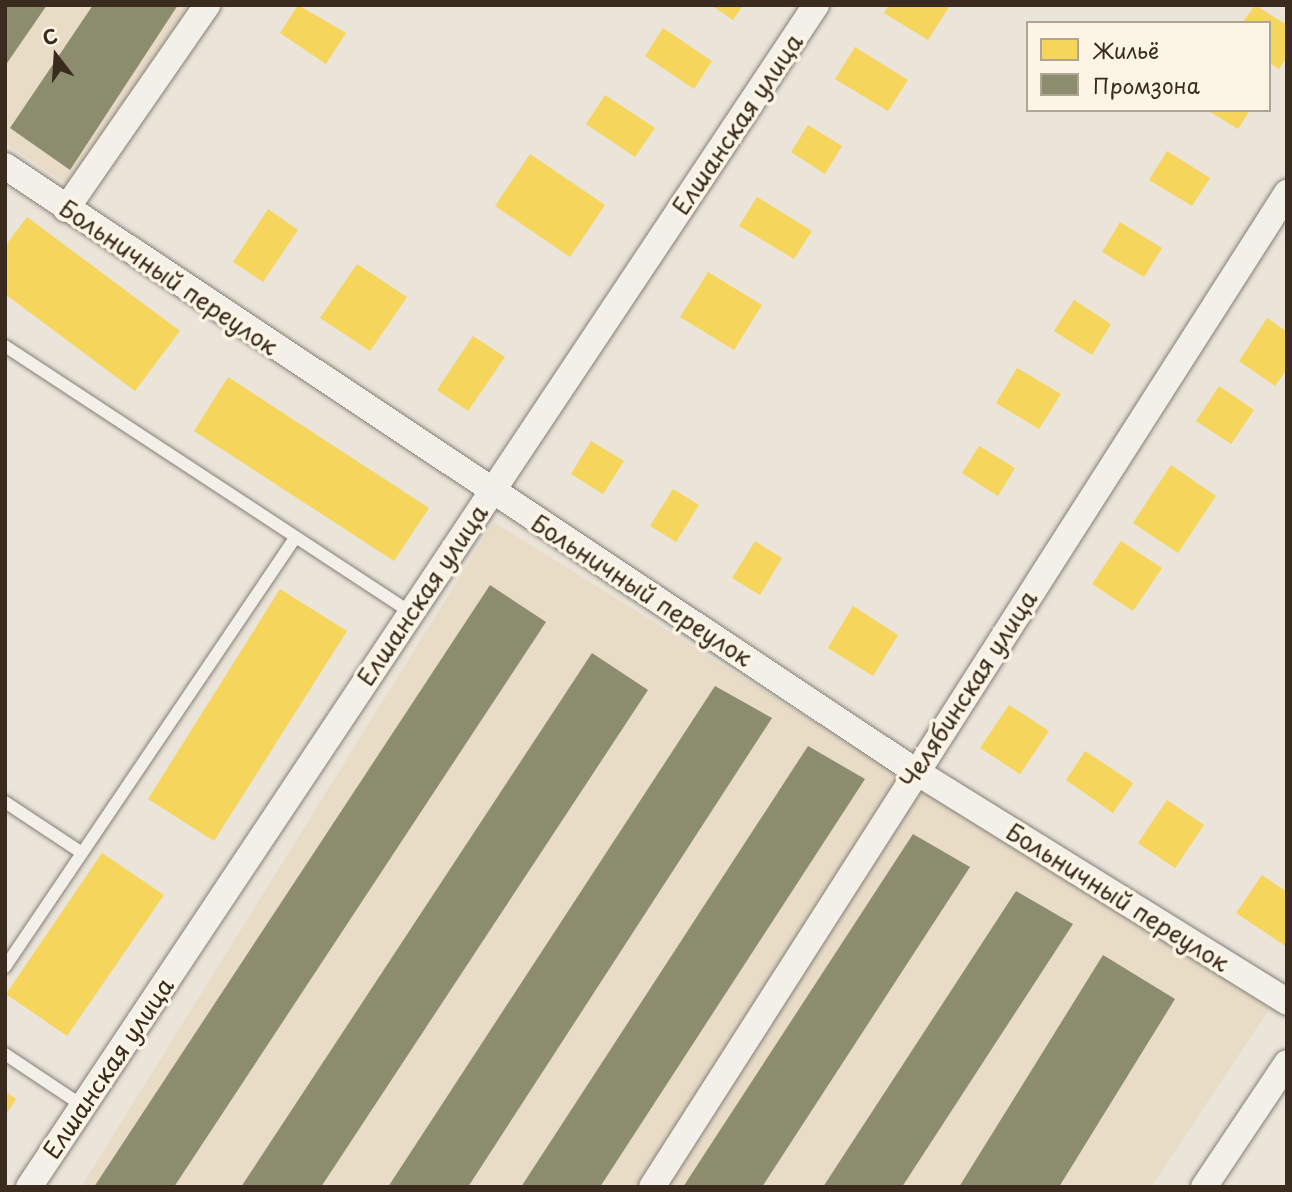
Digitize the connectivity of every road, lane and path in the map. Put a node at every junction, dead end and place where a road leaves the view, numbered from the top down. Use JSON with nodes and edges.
{"nodes":[{"id":1,"x":207,"y":5,"type":"edge"},
{"id":2,"x":816,"y":5,"type":"edge"},
{"id":3,"x":5,"y":166,"type":"edge"},
{"id":4,"x":1287,"y":193,"type":"edge"},
{"id":5,"x":66,"y":209,"type":"junction"},
{"id":6,"x":5,"y":346,"type":"edge"},
{"id":7,"x":491,"y":490,"type":"junction"},
{"id":8,"x":295,"y":538,"type":"junction"},
{"id":9,"x":410,"y":612,"type":"junction"},
{"id":10,"x":915,"y":771,"type":"junction"},
{"id":11,"x":5,"y":802,"type":"edge"},
{"id":12,"x":82,"y":853,"type":"junction"},
{"id":13,"x":5,"y":967,"type":"edge"},
{"id":14,"x":1287,"y":1002,"type":"edge"},
{"id":15,"x":5,"y":1054,"type":"edge"},
{"id":16,"x":1287,"y":1063,"type":"edge"},
{"id":17,"x":82,"y":1107,"type":"junction"},
{"id":18,"x":29,"y":1187,"type":"edge"},
{"id":19,"x":652,"y":1187,"type":"edge"},
{"id":20,"x":1204,"y":1187,"type":"edge"}],
"edges":[{"from":1,"to":5,"type":"street"},
{"from":2,"to":7,"type":"street","name":"Елшанская улица"},
{"from":3,"to":5,"type":"street","name":"Больничный переулок"},
{"from":4,"to":10,"type":"street","name":"Челябинская улица"},
{"from":5,"to":7,"type":"street","name":"Больничный переулок"},
{"from":6,"to":8,"type":"lane"},
{"from":7,"to":9,"type":"street","name":"Елшанская улица"},
{"from":7,"to":10,"type":"street","name":"Больничный переулок"},
{"from":8,"to":9,"type":"lane"},
{"from":8,"to":12,"type":"lane"},
{"from":9,"to":17,"type":"street","name":"Елшанская улица"},
{"from":10,"to":14,"type":"street","name":"Больничный переулок"},
{"from":10,"to":19,"type":"street","name":"Челябинская улица"},
{"from":11,"to":12,"type":"lane"},
{"from":12,"to":13,"type":"lane"},
{"from":15,"to":17,"type":"lane"},
{"from":16,"to":20,"type":"street"},
{"from":17,"to":18,"type":"street","name":"Елшанская улица"}]}
